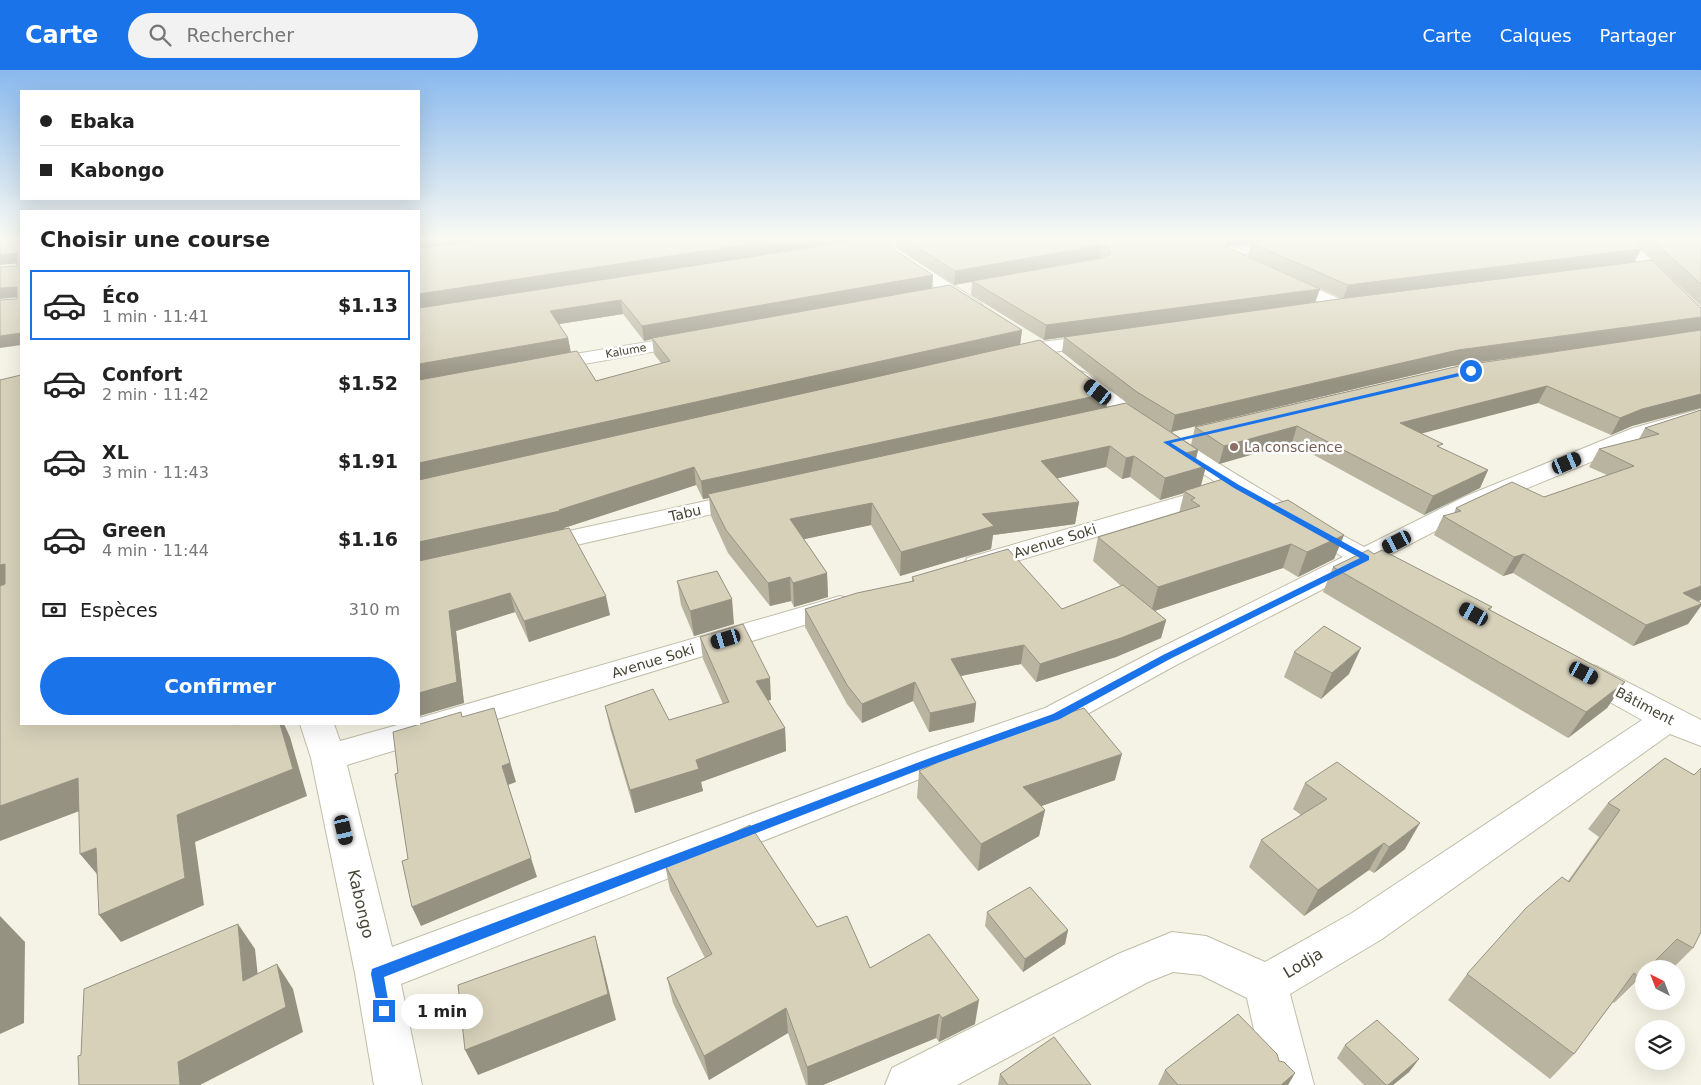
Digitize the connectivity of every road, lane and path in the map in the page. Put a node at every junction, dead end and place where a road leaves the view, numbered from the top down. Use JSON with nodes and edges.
{"nodes":[{"id":1,"x":932,"y":287,"type":"edge"},
{"id":2,"x":971,"y":287,"type":"edge"},
{"id":3,"x":1300,"y":287,"type":"edge"},
{"id":4,"x":1669,"y":287,"type":"edge"},
{"id":5,"x":940,"y":293,"type":"junction"},
{"id":6,"x":1360,"y":303,"type":"edge"},
{"id":7,"x":1340,"y":306,"type":"junction"},
{"id":8,"x":1312,"y":310,"type":"edge"},
{"id":9,"x":991,"y":317,"type":"edge"},
{"id":10,"x":1701,"y":319,"type":"edge"},
{"id":11,"x":1016,"y":332,"type":"edge"},
{"id":12,"x":707,"y":337,"type":"edge"},
{"id":13,"x":1118,"y":337,"type":"edge"},
{"id":14,"x":1041,"y":348,"type":"junction"},
{"id":15,"x":992,"y":359,"type":"edge"},
{"id":16,"x":533,"y":368,"type":"edge"},
{"id":17,"x":1126,"y":414,"type":"junction"},
{"id":18,"x":1701,"y":415,"type":"edge"},
{"id":19,"x":1097,"y":421,"type":"edge"},
{"id":20,"x":1194,"y":435,"type":"edge"},
{"id":21,"x":1166,"y":442,"type":"junction"},
{"id":22,"x":1236,"y":487,"type":"junction"},
{"id":23,"x":768,"y":494,"type":"edge"},
{"id":24,"x":516,"y":551,"type":"edge"},
{"id":25,"x":1366,"y":558,"type":"junction"},
{"id":26,"x":950,"y":572,"type":"edge"},
{"id":27,"x":1400,"y":575,"type":"edge"},
{"id":28,"x":864,"y":598,"type":"edge"},
{"id":29,"x":1567,"y":664,"type":"edge"},
{"id":30,"x":420,"y":715,"type":"edge"},
{"id":31,"x":384,"y":725,"type":"edge"},
{"id":32,"x":1685,"y":726,"type":"edge"},
{"id":33,"x":323,"y":741,"type":"edge"},
{"id":34,"x":377,"y":974,"type":"junction"},
{"id":35,"x":1266,"y":985,"type":"junction"},
{"id":36,"x":398,"y":1085,"type":"edge"},
{"id":37,"x":909,"y":1085,"type":"edge"},
{"id":38,"x":1290,"y":1085,"type":"edge"}],
"edges":[{"from":1,"to":5,"type":"street"},
{"from":2,"to":5,"type":"street"},
{"from":3,"to":7,"type":"street"},
{"from":4,"to":10,"type":"street"},
{"from":5,"to":9,"type":"street"},
{"from":6,"to":7,"type":"street"},
{"from":7,"to":8,"type":"street"},
{"from":11,"to":14,"type":"street"},
{"from":12,"to":16,"type":"street","name":"Kalume"},
{"from":13,"to":14,"type":"street"},
{"from":14,"to":15,"type":"street"},
{"from":14,"to":17,"type":"street"},
{"from":17,"to":19,"type":"street"},
{"from":17,"to":21,"type":"street"},
{"from":18,"to":25,"type":"street"},
{"from":20,"to":21,"type":"street"},
{"from":21,"to":22,"type":"street"},
{"from":22,"to":25,"type":"street"},
{"from":22,"to":26,"type":"street","name":"Avenue Soki"},
{"from":23,"to":24,"type":"street","name":"Tabu"},
{"from":25,"to":27,"type":"street"},
{"from":25,"to":34,"type":"street"},
{"from":28,"to":30,"type":"street","name":"Avenue Soki"},
{"from":29,"to":32,"type":"street","name":"Bâtiment"},
{"from":31,"to":33,"type":"street","name":"Avenue Soki"},
{"from":32,"to":35,"type":"street","name":"Lodja"},
{"from":33,"to":34,"type":"street","name":"Kabongo"},
{"from":34,"to":36,"type":"street","name":"Kabongo"},
{"from":35,"to":37,"type":"street"},
{"from":35,"to":38,"type":"street"}]}
